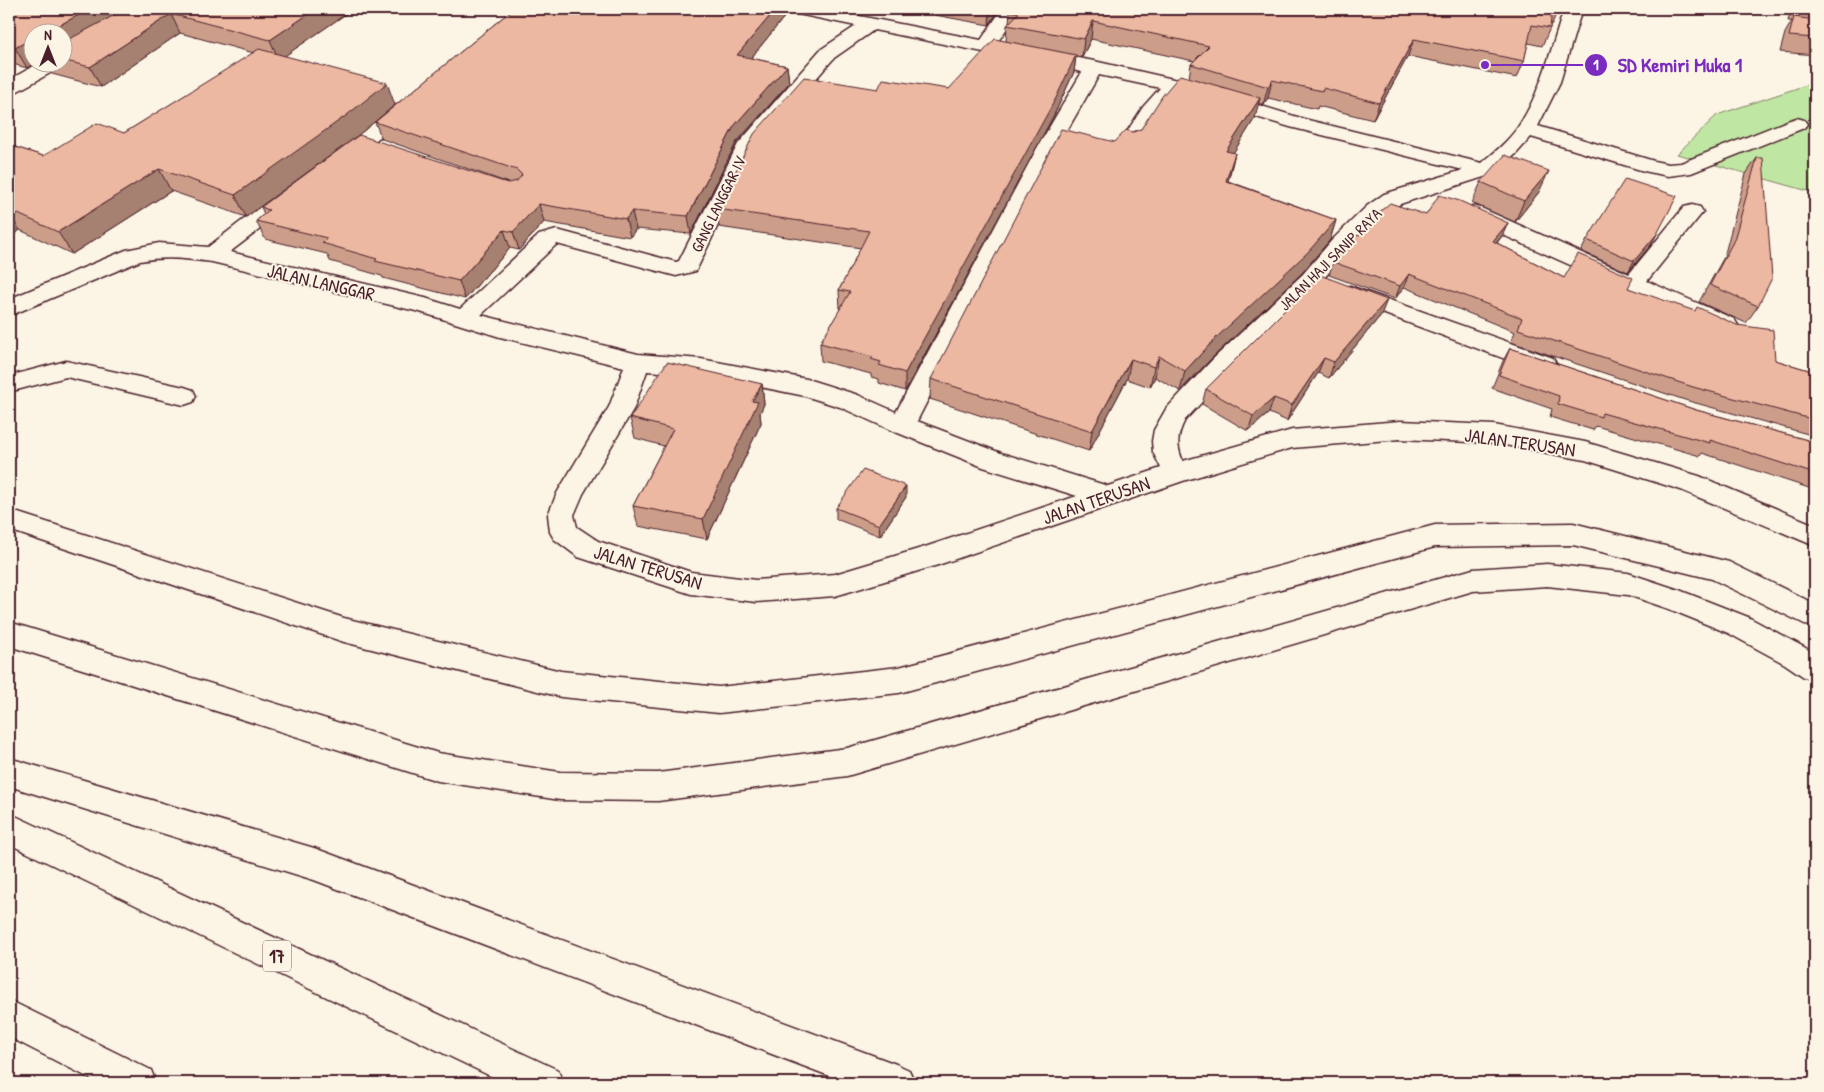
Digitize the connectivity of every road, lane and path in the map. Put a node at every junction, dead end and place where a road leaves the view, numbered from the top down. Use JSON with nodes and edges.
{"nodes":[{"id":1,"x":799,"y":9,"type":"edge"},
{"id":2,"x":1011,"y":9,"type":"edge"},
{"id":3,"x":1573,"y":9,"type":"edge"},
{"id":4,"x":862,"y":18,"type":"edge"},
{"id":5,"x":986,"y":46,"type":"junction"},
{"id":6,"x":1094,"y":67,"type":"junction"},
{"id":7,"x":39,"y":72,"type":"edge"},
{"id":8,"x":1173,"y":85,"type":"junction"},
{"id":9,"x":9,"y":88,"type":"edge"},
{"id":10,"x":425,"y":93,"type":"edge"},
{"id":11,"x":1797,"y":124,"type":"dead end"},
{"id":12,"x":1527,"y":129,"type":"junction"},
{"id":13,"x":1129,"y":144,"type":"edge"},
{"id":14,"x":324,"y":170,"type":"edge"},
{"id":15,"x":1486,"y":170,"type":"junction"},
{"id":16,"x":301,"y":186,"type":"edge"},
{"id":17,"x":1419,"y":189,"type":"junction"},
{"id":18,"x":1692,"y":212,"type":"dead end"},
{"id":19,"x":212,"y":256,"type":"junction"},
{"id":20,"x":1311,"y":279,"type":"junction"},
{"id":21,"x":1633,"y":284,"type":"junction"},
{"id":22,"x":9,"y":308,"type":"edge"},
{"id":23,"x":464,"y":318,"type":"junction"},
{"id":24,"x":1737,"y":330,"type":"edge"},
{"id":25,"x":638,"y":362,"type":"junction"},
{"id":26,"x":1561,"y":369,"type":"edge"},
{"id":27,"x":9,"y":384,"type":"edge"},
{"id":28,"x":184,"y":396,"type":"dead end"},
{"id":29,"x":902,"y":425,"type":"junction"},
{"id":30,"x":1176,"y":473,"type":"junction"},
{"id":31,"x":1108,"y":496,"type":"junction"},
{"id":32,"x":9,"y":520,"type":"edge"},
{"id":33,"x":1815,"y":536,"type":"edge"},
{"id":34,"x":1815,"y":617,"type":"edge"},
{"id":35,"x":9,"y":634,"type":"edge"},
{"id":36,"x":1815,"y":668,"type":"edge"},
{"id":37,"x":9,"y":772,"type":"edge"},
{"id":38,"x":9,"y":828,"type":"edge"},
{"id":39,"x":9,"y":1018,"type":"edge"},
{"id":40,"x":138,"y":1083,"type":"edge"},
{"id":41,"x":545,"y":1083,"type":"edge"},
{"id":42,"x":896,"y":1083,"type":"edge"}],
"edges":[{"from":1,"to":4,"type":"main road"},
{"from":2,"to":5,"type":"main road"},
{"from":3,"to":12,"type":"main road","name":"JALAN HAJI SANIP RAYA"},
{"from":4,"to":5,"type":"main road"},
{"from":4,"to":23,"type":"main road","name":"GANG LANGGAR IV"},
{"from":5,"to":6,"type":"main road"},
{"from":6,"to":8,"type":"main road"},
{"from":6,"to":29,"type":"main road"},
{"from":7,"to":9,"type":"main road"},
{"from":8,"to":13,"type":"main road"},
{"from":8,"to":15,"type":"main road"},
{"from":10,"to":14,"type":"main road"},
{"from":11,"to":12,"type":"main road"},
{"from":12,"to":15,"type":"main road","name":"JALAN HAJI SANIP RAYA"},
{"from":15,"to":17,"type":"main road","name":"JALAN HAJI SANIP RAYA"},
{"from":16,"to":19,"type":"main road"},
{"from":17,"to":20,"type":"main road","name":"JALAN HAJI SANIP RAYA"},
{"from":17,"to":21,"type":"main road"},
{"from":18,"to":21,"type":"main road"},
{"from":19,"to":22,"type":"main road","name":"JALAN LANGGAR"},
{"from":19,"to":23,"type":"main road","name":"JALAN LANGGAR"},
{"from":20,"to":26,"type":"main road"},
{"from":20,"to":30,"type":"main road","name":"JALAN HAJI SANIP RAYA"},
{"from":21,"to":24,"type":"main road"},
{"from":23,"to":25,"type":"main road","name":"JALAN LANGGAR"},
{"from":25,"to":29,"type":"main road","name":"JALAN LANGGAR"},
{"from":25,"to":31,"type":"main road","name":"JALAN TERUSAN"},
{"from":27,"to":28,"type":"main road"},
{"from":29,"to":31,"type":"main road","name":"JALAN LANGGAR"},
{"from":30,"to":31,"type":"main road","name":"JALAN TERUSAN"},
{"from":30,"to":33,"type":"main road","name":"JALAN TERUSAN"},
{"from":32,"to":34,"type":"main road"},
{"from":35,"to":36,"type":"main road"},
{"from":37,"to":42,"type":"main road"},
{"from":38,"to":41,"type":"main road","number":"17"},
{"from":39,"to":40,"type":"main road"}]}
